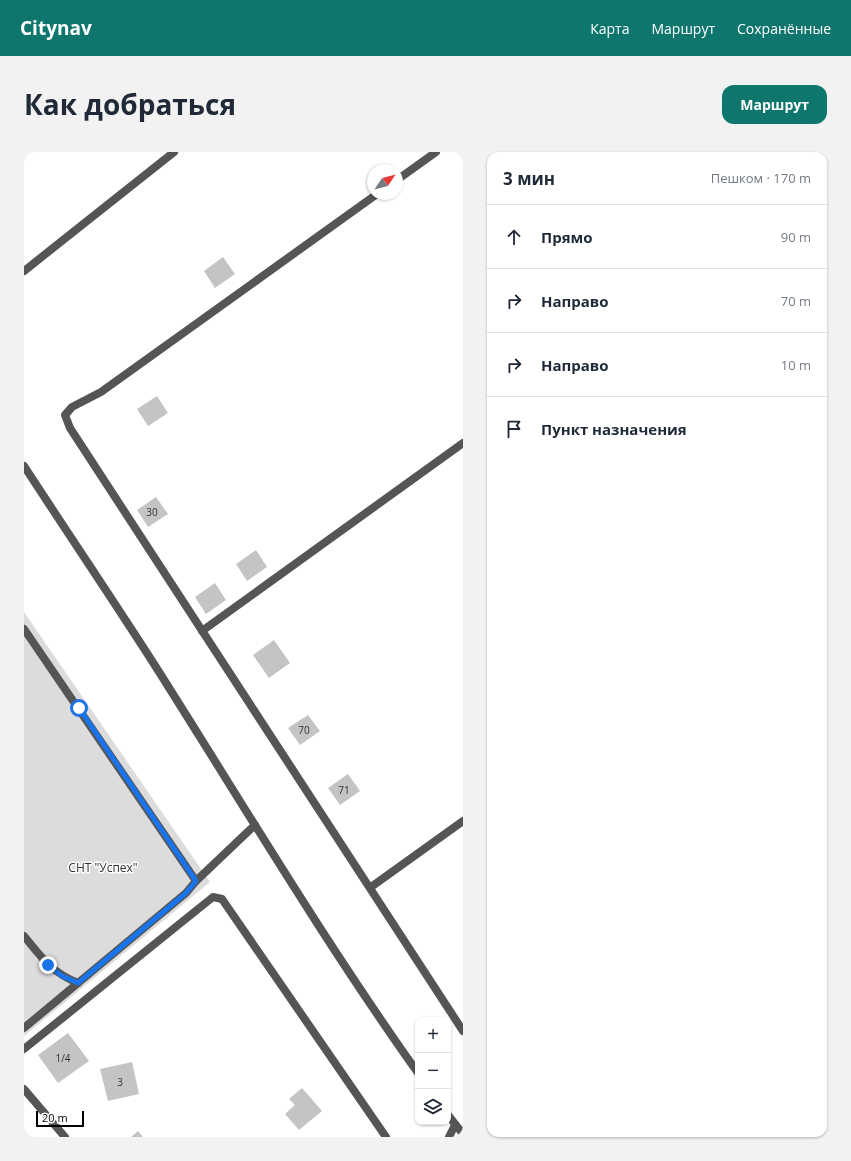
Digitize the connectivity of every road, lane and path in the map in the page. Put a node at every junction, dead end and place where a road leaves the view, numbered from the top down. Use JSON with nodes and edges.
{"nodes":[{"id":1,"x":174,"y":152,"type":"edge"},
{"id":2,"x":436,"y":152,"type":"edge"},
{"id":3,"x":403,"y":176,"type":"edge"},
{"id":4,"x":370,"y":200,"type":"edge"},
{"id":5,"x":24,"y":271,"type":"edge"},
{"id":6,"x":463,"y":443,"type":"edge"},
{"id":7,"x":24,"y":466,"type":"edge"},
{"id":8,"x":24,"y":629,"type":"edge"},
{"id":9,"x":202,"y":631,"type":"junction"},
{"id":10,"x":463,"y":821,"type":"edge"},
{"id":11,"x":255,"y":825,"type":"junction"},
{"id":12,"x":196,"y":881,"type":"junction"},
{"id":13,"x":371,"y":888,"type":"junction"},
{"id":14,"x":24,"y":936,"type":"edge"},
{"id":15,"x":78,"y":983,"type":"junction"},
{"id":16,"x":24,"y":1028,"type":"edge"},
{"id":17,"x":463,"y":1031,"type":"edge"},
{"id":18,"x":24,"y":1049,"type":"edge"},
{"id":19,"x":415,"y":1069,"type":"edge"},
{"id":20,"x":24,"y":1089,"type":"edge"},
{"id":21,"x":458,"y":1125,"type":"edge"},
{"id":22,"x":463,"y":1134,"type":"edge"},
{"id":23,"x":65,"y":1137,"type":"edge"},
{"id":24,"x":386,"y":1137,"type":"edge"},
{"id":25,"x":449,"y":1137,"type":"edge"}],
"edges":[{"from":1,"to":5,"type":"street"},
{"from":2,"to":3,"type":"street"},
{"from":4,"to":9,"type":"street"},
{"from":6,"to":9,"type":"street"},
{"from":7,"to":11,"type":"street"},
{"from":8,"to":12,"type":"street"},
{"from":9,"to":13,"type":"street"},
{"from":10,"to":13,"type":"street"},
{"from":11,"to":12,"type":"street"},
{"from":11,"to":19,"type":"street"},
{"from":12,"to":15,"type":"street"},
{"from":13,"to":17,"type":"street"},
{"from":14,"to":15,"type":"street"},
{"from":15,"to":16,"type":"street"},
{"from":18,"to":24,"type":"street"},
{"from":20,"to":23,"type":"street"},
{"from":21,"to":22,"type":"street"},
{"from":21,"to":25,"type":"street"}]}
